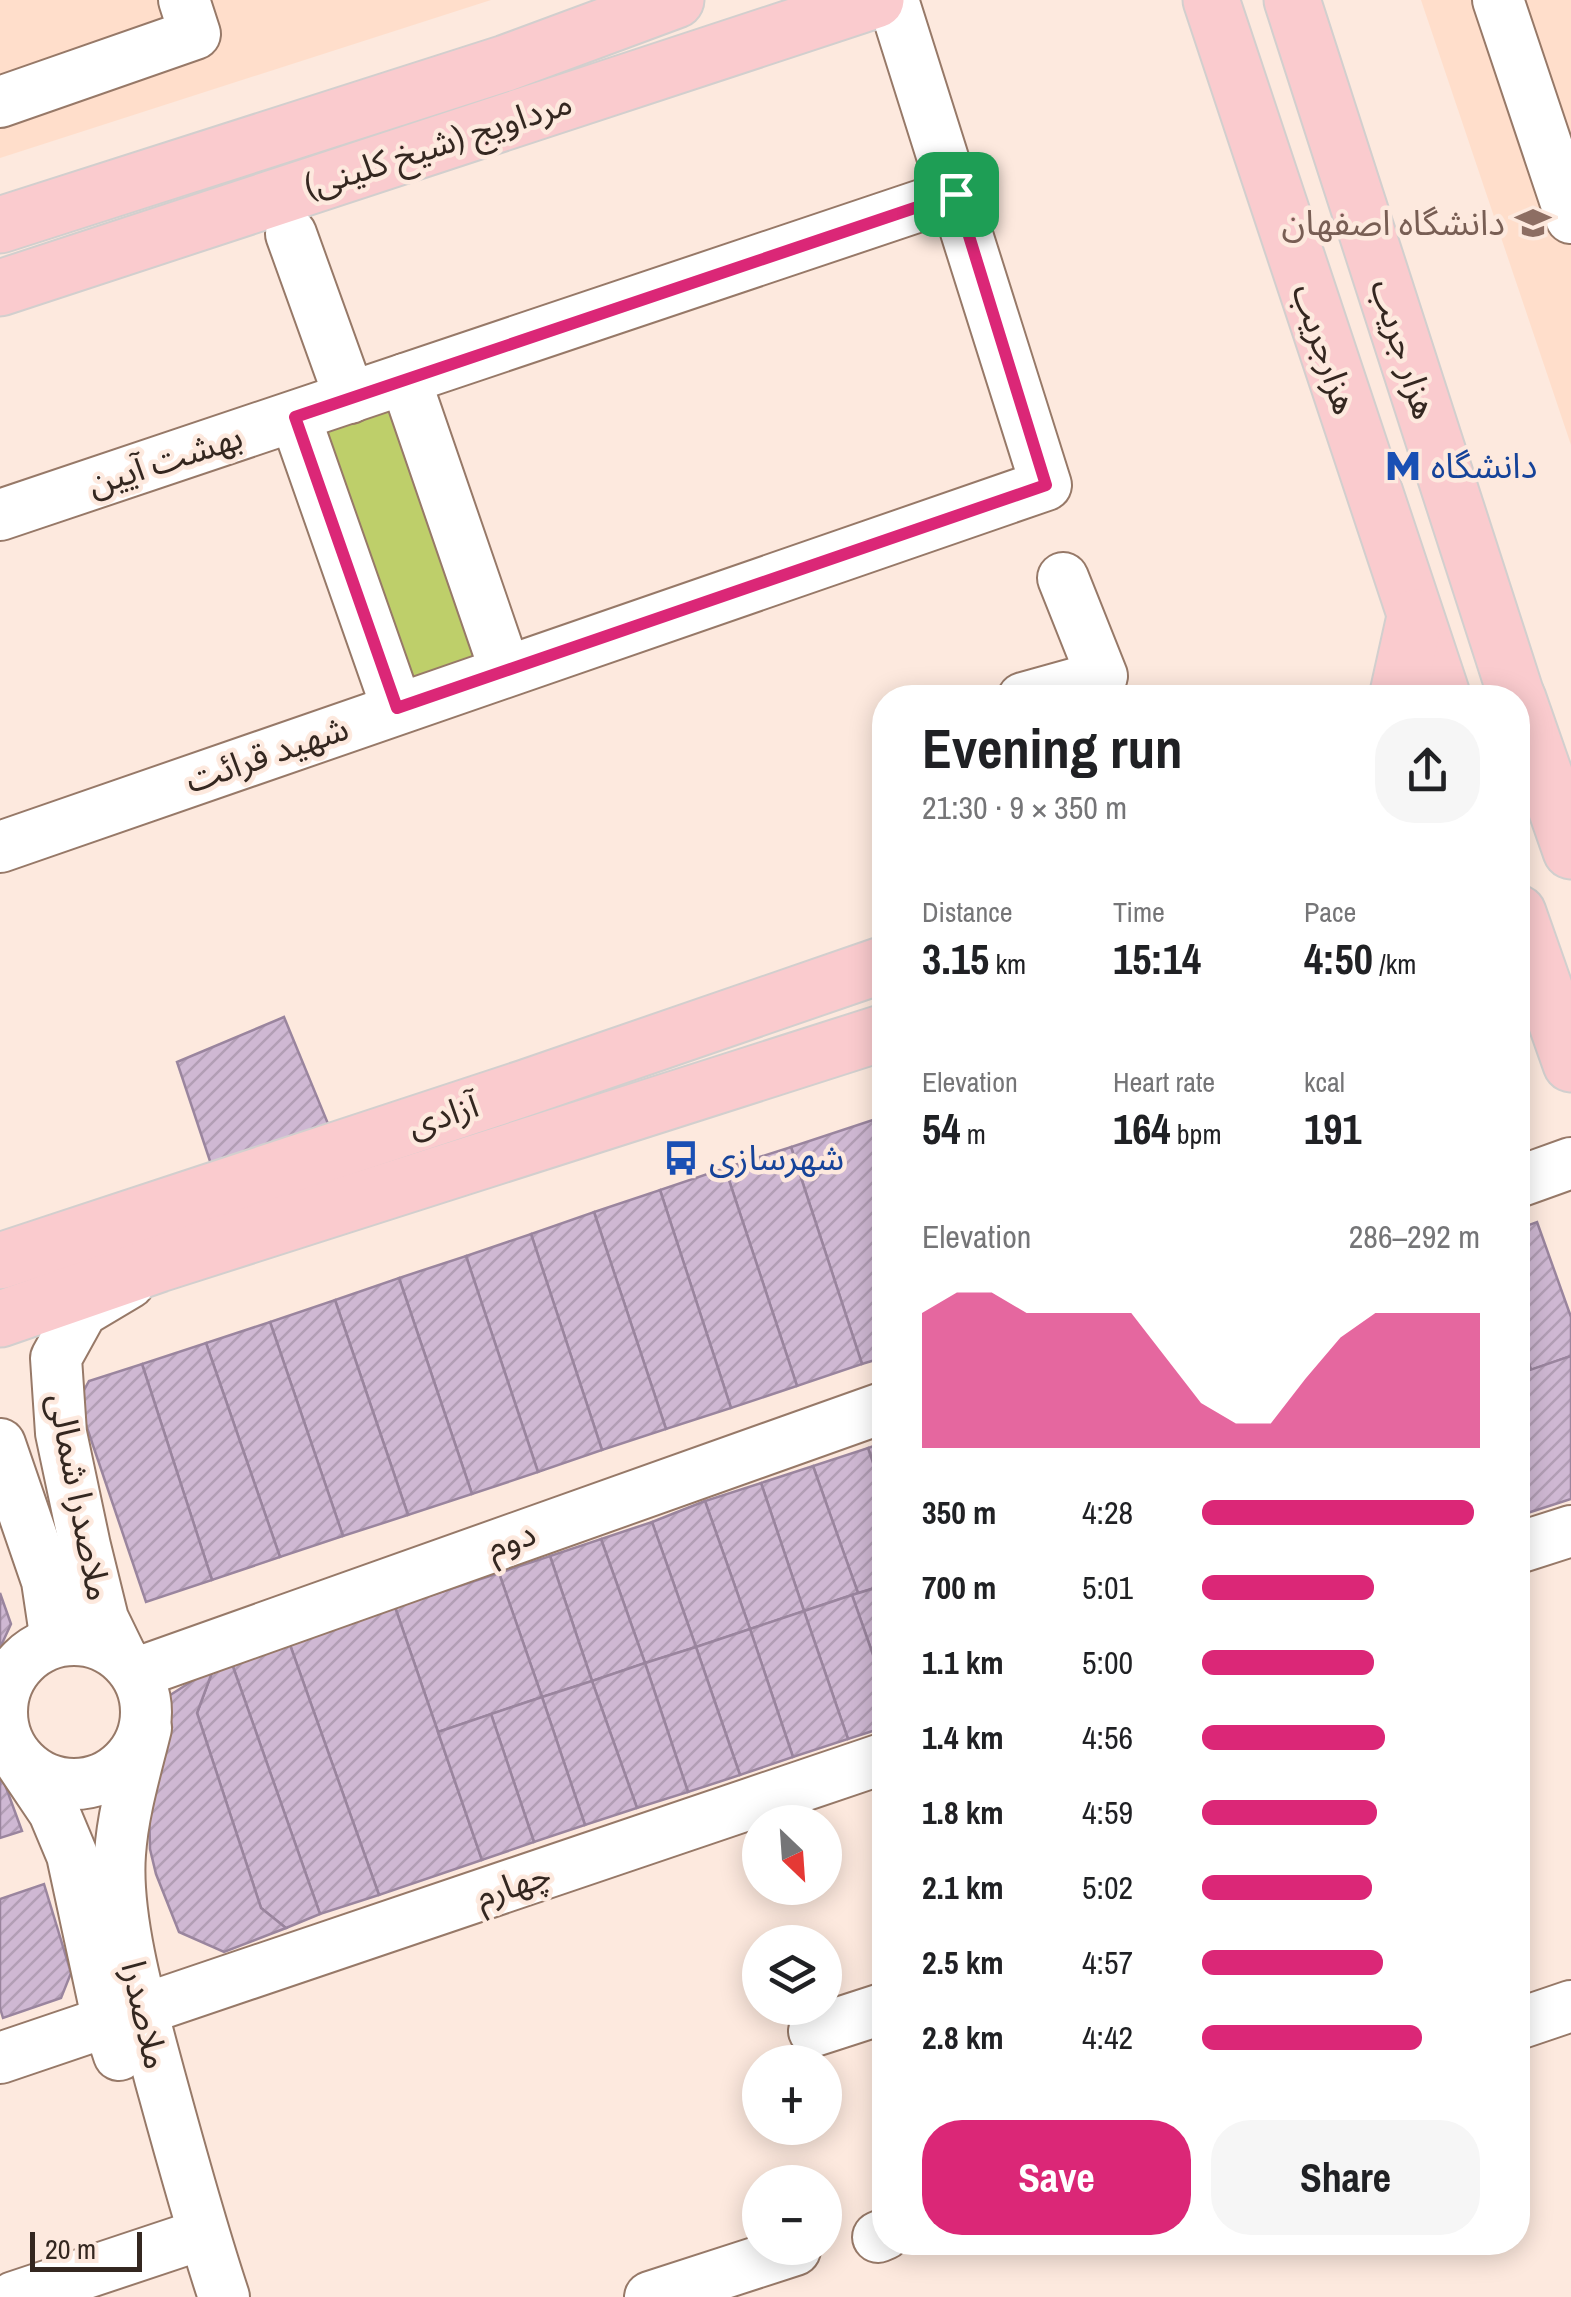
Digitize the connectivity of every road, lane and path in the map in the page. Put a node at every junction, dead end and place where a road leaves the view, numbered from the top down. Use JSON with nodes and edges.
{"nodes":[{"id":1,"x":184,"y":0,"type":"edge"},
{"id":2,"x":676,"y":0,"type":"edge"},
{"id":3,"x":876,"y":0,"type":"edge"},
{"id":4,"x":894,"y":0,"type":"edge"},
{"id":5,"x":1211,"y":0,"type":"edge"},
{"id":6,"x":1292,"y":0,"type":"edge"},
{"id":7,"x":1498,"y":0,"type":"edge"},
{"id":8,"x":506,"y":63,"type":"junction"},
{"id":9,"x":0,"y":102,"type":"edge"},
{"id":10,"x":522,"y":116,"type":"junction"},
{"id":11,"x":956,"y":194,"type":"junction"},
{"id":12,"x":1571,"y":218,"type":"edge"},
{"id":13,"x":0,"y":225,"type":"edge"},
{"id":14,"x":291,"y":234,"type":"dead end"},
{"id":15,"x":0,"y":288,"type":"edge"},
{"id":16,"x":404,"y":379,"type":"junction"},
{"id":17,"x":350,"y":398,"type":"junction"},
{"id":18,"x":295,"y":417,"type":"junction"},
{"id":19,"x":0,"y":515,"type":"edge"},
{"id":20,"x":1062,"y":578,"type":"dead end"},
{"id":21,"x":1416,"y":617,"type":"junction"},
{"id":22,"x":505,"y":670,"type":"junction"},
{"id":23,"x":1069,"y":685,"type":"edge"},
{"id":24,"x":1400,"y":685,"type":"edge"},
{"id":25,"x":1439,"y":685,"type":"edge"},
{"id":26,"x":1509,"y":685,"type":"edge"},
{"id":27,"x":397,"y":708,"type":"junction"},
{"id":28,"x":1530,"y":759,"type":"edge"},
{"id":29,"x":1548,"y":830,"type":"edge"},
{"id":30,"x":0,"y":847,"type":"edge"},
{"id":31,"x":1530,"y":947,"type":"edge"},
{"id":32,"x":872,"y":968,"type":"edge"},
{"id":33,"x":872,"y":1036,"type":"edge"},
{"id":34,"x":1571,"y":1064,"type":"edge"},
{"id":35,"x":525,"y":1088,"type":"junction"},
{"id":36,"x":542,"y":1142,"type":"junction"},
{"id":37,"x":1571,"y":1163,"type":"edge"},
{"id":38,"x":1530,"y":1178,"type":"edge"},
{"id":39,"x":0,"y":1261,"type":"edge"},
{"id":40,"x":159,"y":1264,"type":"junction"},
{"id":41,"x":0,"y":1319,"type":"edge"},
{"id":42,"x":872,"y":1411,"type":"edge"},
{"id":43,"x":0,"y":1444,"type":"edge"},
{"id":44,"x":1571,"y":1531,"type":"edge"},
{"id":45,"x":1530,"y":1544,"type":"edge"},
{"id":46,"x":56,"y":1641,"type":"junction"},
{"id":47,"x":129,"y":1664,"type":"junction"},
{"id":48,"x":146,"y":1728,"type":"junction"},
{"id":49,"x":7,"y":1733,"type":"edge"},
{"id":50,"x":872,"y":1762,"type":"edge"},
{"id":51,"x":1571,"y":2006,"type":"edge"},
{"id":52,"x":872,"y":2012,"type":"edge"},
{"id":53,"x":125,"y":2017,"type":"junction"},
{"id":54,"x":1530,"y":2020,"type":"edge"},
{"id":55,"x":814,"y":2031,"type":"dead end"},
{"id":56,"x":0,"y":2058,"type":"edge"},
{"id":57,"x":191,"y":2238,"type":"junction"},
{"id":58,"x":749,"y":2265,"type":"edge"},
{"id":59,"x":14,"y":2297,"type":"edge"},
{"id":60,"x":197,"y":2297,"type":"edge"},
{"id":61,"x":224,"y":2297,"type":"edge"},
{"id":62,"x":650,"y":2297,"type":"edge"}],
"edges":[{"from":1,"to":9,"type":"street"},
{"from":2,"to":8,"type":"main road","name":"مرداویج (شیخ کلینی)"},
{"from":3,"to":10,"type":"main road","name":"مرداویج (شیخ کلینی)"},
{"from":4,"to":11,"type":"street"},
{"from":5,"to":21,"type":"main road","name":"هزارجریب"},
{"from":6,"to":26,"type":"main road","name":"هزار جریب"},
{"from":7,"to":12,"type":"street"},
{"from":8,"to":10,"type":"main road"},
{"from":8,"to":13,"type":"main road","name":"مرداویج (شیخ کلینی)"},
{"from":10,"to":15,"type":"main road","name":"مرداویج (شیخ کلینی)"},
{"from":11,"to":16,"type":"street","name":"بهشت آیین"},
{"from":11,"to":22,"type":"street","name":"شهید قرائت"},
{"from":14,"to":17,"type":"street"},
{"from":16,"to":17,"type":"street","name":"بهشت آیین"},
{"from":16,"to":22,"type":"street"},
{"from":17,"to":18,"type":"street","name":"بهشت آیین"},
{"from":18,"to":19,"type":"street","name":"بهشت آیین"},
{"from":18,"to":27,"type":"street"},
{"from":20,"to":23,"type":"street"},
{"from":21,"to":24,"type":"main road"},
{"from":21,"to":25,"type":"main road","name":"هزارجریب"},
{"from":22,"to":27,"type":"street","name":"شهید قرائت"},
{"from":27,"to":30,"type":"street","name":"شهید قرائت"},
{"from":28,"to":29,"type":"main road","name":"هزار جریب"},
{"from":31,"to":34,"type":"main road"},
{"from":32,"to":35,"type":"main road","name":"آزادی"},
{"from":33,"to":36,"type":"main road","name":"آزادی"},
{"from":35,"to":36,"type":"main road"},
{"from":35,"to":39,"type":"main road","name":"آزادی"},
{"from":36,"to":40,"type":"main road","name":"آزادی"},
{"from":37,"to":38,"type":"street"},
{"from":40,"to":41,"type":"main road","name":"آزادی"},
{"from":40,"to":47,"type":"street","name":"ملاصدرا شمالی"},
{"from":42,"to":47,"type":"street","name":"دوم"},
{"from":43,"to":46,"type":"street","name":"ملاصدرا شمالی"},
{"from":44,"to":45,"type":"street"},
{"from":46,"to":47,"type":"street"},
{"from":46,"to":49,"type":"street"},
{"from":47,"to":48,"type":"street"},
{"from":48,"to":49,"type":"street"},
{"from":48,"to":53,"type":"street","name":"ملاصدرا"},
{"from":49,"to":53,"type":"street","name":"ملاصدرا"},
{"from":50,"to":53,"type":"street","name":"چهارم"},
{"from":51,"to":54,"type":"street"},
{"from":52,"to":55,"type":"street"},
{"from":53,"to":56,"type":"street","name":"چهارم"},
{"from":53,"to":57,"type":"street","name":"ملاصدرا"},
{"from":57,"to":59,"type":"street"},
{"from":57,"to":60,"type":"street","name":"ملاصدرا"},
{"from":57,"to":61,"type":"street","name":"ملاصدرا"},
{"from":58,"to":62,"type":"street"}]}
